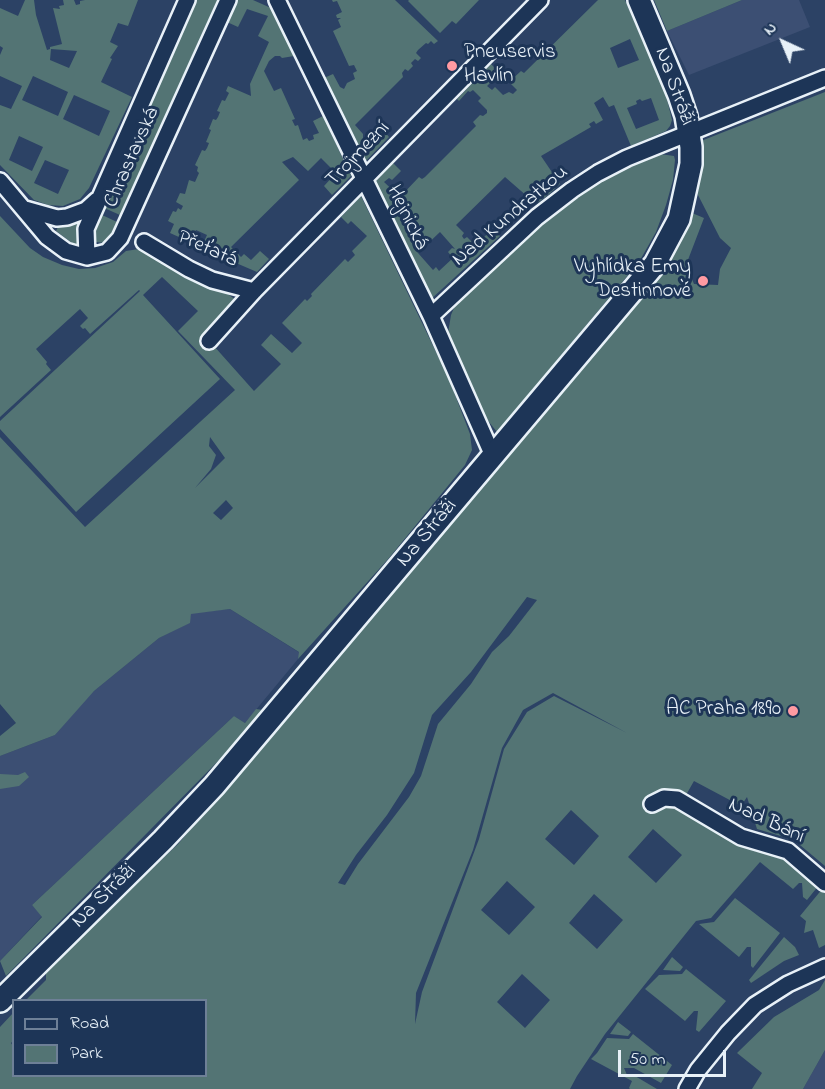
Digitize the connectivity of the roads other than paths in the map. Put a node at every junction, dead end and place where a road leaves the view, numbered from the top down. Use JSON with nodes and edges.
{"nodes":[{"id":1,"x":188,"y":0,"type":"edge"},
{"id":2,"x":228,"y":0,"type":"edge"},
{"id":3,"x":277,"y":0,"type":"edge"},
{"id":4,"x":540,"y":0,"type":"edge"},
{"id":5,"x":639,"y":0,"type":"edge"},
{"id":6,"x":825,"y":78,"type":"edge"},
{"id":7,"x":690,"y":132,"type":"junction"},
{"id":8,"x":364,"y":180,"type":"junction"},
{"id":9,"x":0,"y":182,"type":"edge"},
{"id":10,"x":101,"y":196,"type":"junction"},
{"id":11,"x":24,"y":208,"type":"junction"},
{"id":12,"x":144,"y":242,"type":"dead end"},
{"id":13,"x":87,"y":257,"type":"junction"},
{"id":14,"x":255,"y":291,"type":"junction"},
{"id":15,"x":431,"y":316,"type":"junction"},
{"id":16,"x":209,"y":341,"type":"dead end"},
{"id":17,"x":494,"y":456,"type":"junction"},
{"id":18,"x":652,"y":804,"type":"dead end"},
{"id":19,"x":825,"y":883,"type":"edge"},
{"id":20,"x":825,"y":967,"type":"edge"},
{"id":21,"x":0,"y":1000,"type":"edge"},
{"id":22,"x":687,"y":1089,"type":"edge"}],
"edges":[{"from":1,"to":10,"type":"street","name":"Chrastavská"},
{"from":2,"to":13,"type":"street","name":"Chrastavská"},
{"from":3,"to":8,"type":"street","name":"Hejnická"},
{"from":4,"to":8,"type":"street","name":"Trojmezní"},
{"from":5,"to":7,"type":"street","name":"Na Stráži"},
{"from":6,"to":7,"type":"street","name":"Nad Kundratkou"},
{"from":7,"to":15,"type":"street","name":"Nad Kundratkou"},
{"from":7,"to":17,"type":"street","name":"Na Stráži"},
{"from":8,"to":14,"type":"street","name":"Trojmezní"},
{"from":8,"to":15,"type":"street","name":"Hejnická"},
{"from":9,"to":11,"type":"street"},
{"from":10,"to":11,"type":"street","name":"Chrastavská"},
{"from":10,"to":13,"type":"street","name":"Chrastavská"},
{"from":11,"to":13,"type":"street"},
{"from":12,"to":14,"type":"street","name":"Přeťatá"},
{"from":14,"to":16,"type":"street","name":"Trojmezní"},
{"from":15,"to":17,"type":"street","name":"Hejnická"},
{"from":17,"to":21,"type":"street","name":"Na Stráži"},
{"from":18,"to":19,"type":"street","name":"Nad Bání"},
{"from":20,"to":22,"type":"street"}]}
